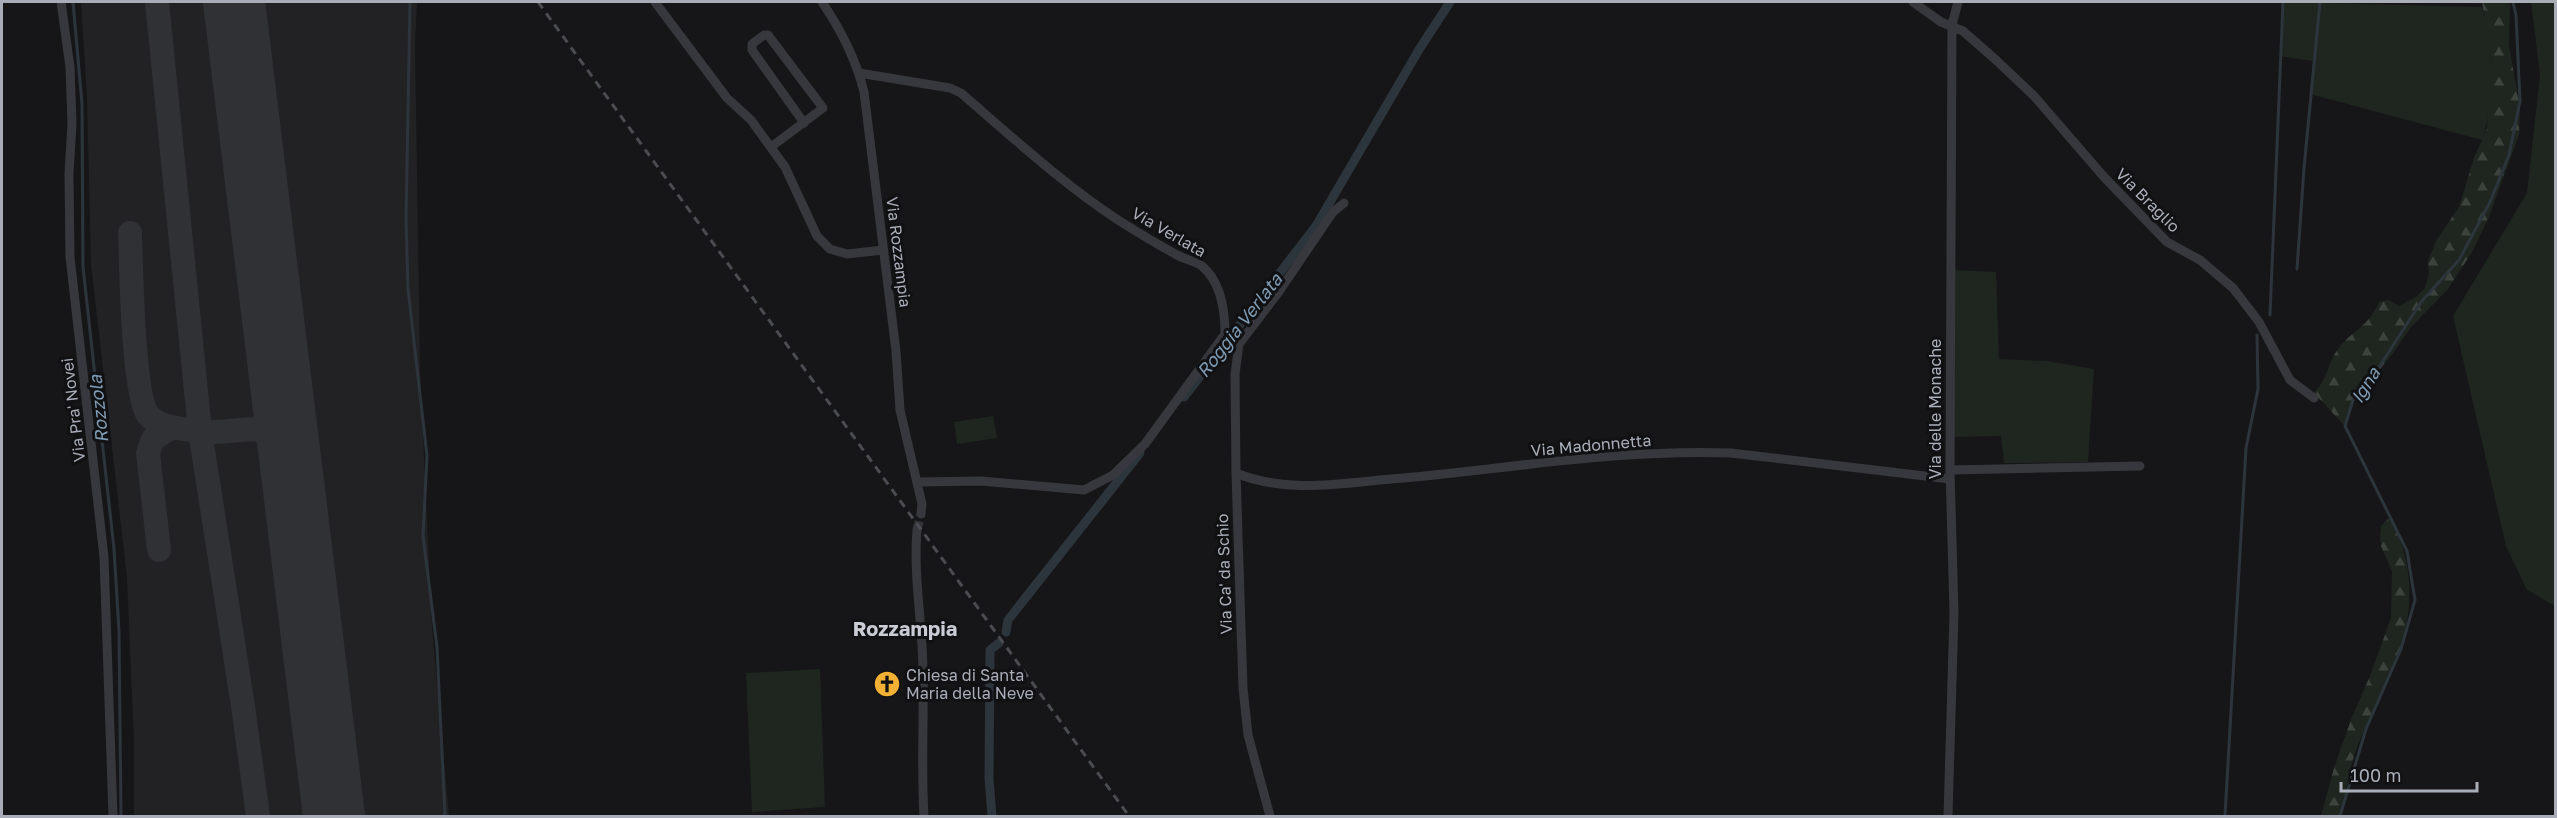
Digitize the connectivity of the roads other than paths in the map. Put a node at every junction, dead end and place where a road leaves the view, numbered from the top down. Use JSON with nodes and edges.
{"nodes":[{"id":1,"x":61,"y":2,"type":"edge"},
{"id":2,"x":656,"y":2,"type":"edge"},
{"id":3,"x":822,"y":2,"type":"edge"},
{"id":4,"x":1913,"y":2,"type":"edge"},
{"id":5,"x":1959,"y":2,"type":"edge"},
{"id":6,"x":1952,"y":25,"type":"junction"},
{"id":7,"x":859,"y":73,"type":"junction"},
{"id":8,"x":804,"y":123,"type":"junction"},
{"id":9,"x":771,"y":147,"type":"junction"},
{"id":10,"x":1344,"y":203,"type":"dead end"},
{"id":11,"x":884,"y":250,"type":"junction"},
{"id":12,"x":1231,"y":338,"type":"junction"},
{"id":13,"x":2314,"y":398,"type":"dead end"},
{"id":14,"x":2140,"y":465,"type":"dead end"},
{"id":15,"x":1236,"y":473,"type":"junction"},
{"id":16,"x":1950,"y":475,"type":"junction"},
{"id":17,"x":916,"y":482,"type":"junction"},
{"id":18,"x":921,"y":514,"type":"tunnel mouth"},
{"id":19,"x":917,"y":530,"type":"tunnel mouth"},
{"id":20,"x":113,"y":816,"type":"edge"},
{"id":21,"x":924,"y":816,"type":"edge"},
{"id":22,"x":1270,"y":816,"type":"edge"},
{"id":23,"x":1948,"y":816,"type":"edge"}],
"edges":[{"from":1,"to":20,"type":"street","name":"Via Pra' Novei"},
{"from":2,"to":9,"type":"street"},
{"from":3,"to":7,"type":"street","name":"Via Rozzampia"},
{"from":4,"to":6,"type":"street","name":"Via Braglio"},
{"from":5,"to":6,"type":"street","name":"Via delle Monache"},
{"from":6,"to":13,"type":"street","name":"Via Braglio"},
{"from":6,"to":16,"type":"street","name":"Via delle Monache"},
{"from":7,"to":11,"type":"street","name":"Via Rozzampia"},
{"from":7,"to":12,"type":"street","name":"Via Verlata"},
{"from":8,"to":8,"type":"street"},
{"from":8,"to":9,"type":"street"},
{"from":9,"to":11,"type":"street"},
{"from":10,"to":12,"type":"street"},
{"from":11,"to":17,"type":"street","name":"Via Rozzampia"},
{"from":12,"to":15,"type":"street","name":"Via Ca' da Schio"},
{"from":12,"to":17,"type":"street"},
{"from":14,"to":16,"type":"street"},
{"from":15,"to":16,"type":"street","name":"Via Madonnetta"},
{"from":15,"to":22,"type":"street","name":"Via Ca' da Schio"},
{"from":16,"to":23,"type":"street","name":"Via delle Monache"},
{"from":17,"to":18,"type":"street","name":"Via Rozzampia"},
{"from":19,"to":21,"type":"street"}]}
